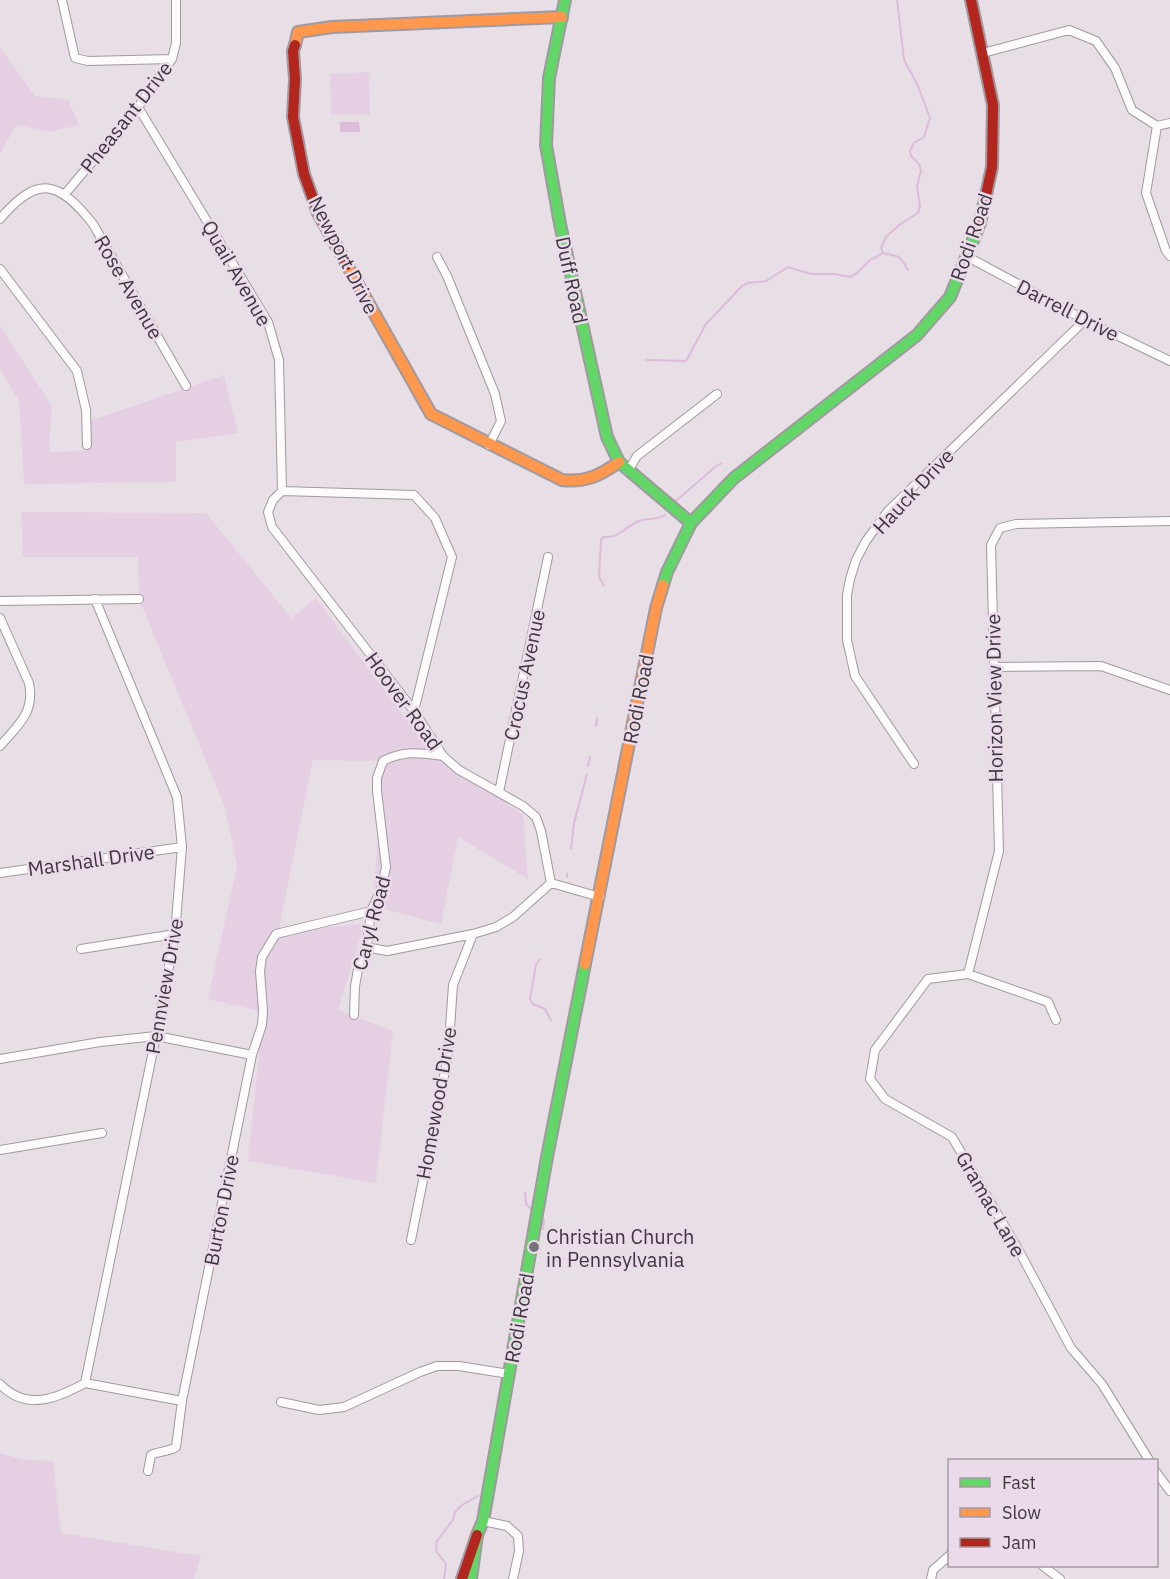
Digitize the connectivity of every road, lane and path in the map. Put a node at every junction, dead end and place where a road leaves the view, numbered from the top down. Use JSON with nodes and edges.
{"nodes":[{"id":1,"x":62,"y":0,"type":"edge"},
{"id":2,"x":176,"y":0,"type":"edge"},
{"id":3,"x":565,"y":0,"type":"edge"},
{"id":4,"x":970,"y":0,"type":"edge"},
{"id":5,"x":562,"y":17,"type":"junction"},
{"id":6,"x":983,"y":53,"type":"junction"},
{"id":7,"x":172,"y":59,"type":"junction"},
{"id":8,"x":138,"y":107,"type":"junction"},
{"id":9,"x":1170,"y":123,"type":"edge"},
{"id":10,"x":1157,"y":126,"type":"junction"},
{"id":11,"x":65,"y":194,"type":"junction"},
{"id":12,"x":0,"y":219,"type":"edge"},
{"id":13,"x":1170,"y":256,"type":"edge"},
{"id":14,"x":437,"y":257,"type":"dead end"},
{"id":15,"x":968,"y":257,"type":"junction"},
{"id":16,"x":0,"y":269,"type":"edge"},
{"id":17,"x":1085,"y":320,"type":"junction"},
{"id":18,"x":1170,"y":361,"type":"edge"},
{"id":19,"x":186,"y":386,"type":"dead end"},
{"id":20,"x":717,"y":394,"type":"dead end"},
{"id":21,"x":87,"y":445,"type":"dead end"},
{"id":22,"x":489,"y":445,"type":"junction"},
{"id":23,"x":619,"y":462,"type":"junction"},
{"id":24,"x":628,"y":471,"type":"junction"},
{"id":25,"x":282,"y":491,"type":"junction"},
{"id":26,"x":1170,"y":521,"type":"edge"},
{"id":27,"x":691,"y":523,"type":"junction"},
{"id":28,"x":548,"y":557,"type":"dead end"},
{"id":29,"x":139,"y":598,"type":"dead end"},
{"id":30,"x":95,"y":599,"type":"junction"},
{"id":31,"x":0,"y":601,"type":"edge"},
{"id":32,"x":0,"y":618,"type":"edge"},
{"id":33,"x":994,"y":668,"type":"junction"},
{"id":34,"x":1170,"y":690,"type":"edge"},
{"id":35,"x":414,"y":711,"type":"junction"},
{"id":36,"x":0,"y":746,"type":"edge"},
{"id":37,"x":443,"y":756,"type":"junction"},
{"id":38,"x":914,"y":764,"type":"dead end"},
{"id":39,"x":499,"y":792,"type":"junction"},
{"id":40,"x":182,"y":847,"type":"junction"},
{"id":41,"x":0,"y":873,"type":"edge"},
{"id":42,"x":551,"y":884,"type":"junction"},
{"id":43,"x":600,"y":897,"type":"junction"},
{"id":44,"x":371,"y":911,"type":"junction"},
{"id":45,"x":175,"y":934,"type":"junction"},
{"id":46,"x":473,"y":934,"type":"junction"},
{"id":47,"x":367,"y":945,"type":"junction"},
{"id":48,"x":81,"y":949,"type":"dead end"},
{"id":49,"x":968,"y":974,"type":"junction"},
{"id":50,"x":354,"y":1015,"type":"dead end"},
{"id":51,"x":1056,"y":1020,"type":"dead end"},
{"id":52,"x":156,"y":1036,"type":"junction"},
{"id":53,"x":252,"y":1055,"type":"junction"},
{"id":54,"x":0,"y":1059,"type":"edge"},
{"id":55,"x":102,"y":1133,"type":"dead end"},
{"id":56,"x":0,"y":1150,"type":"edge"},
{"id":57,"x":411,"y":1240,"type":"dead end"},
{"id":58,"x":509,"y":1374,"type":"junction"},
{"id":59,"x":86,"y":1383,"type":"junction"},
{"id":60,"x":0,"y":1384,"type":"edge"},
{"id":61,"x":182,"y":1401,"type":"junction"},
{"id":62,"x":281,"y":1402,"type":"dead end"},
{"id":63,"x":1148,"y":1459,"type":"edge"},
{"id":64,"x":148,"y":1471,"type":"dead end"},
{"id":65,"x":1158,"y":1475,"type":"edge"},
{"id":66,"x":1170,"y":1491,"type":"edge"},
{"id":67,"x":483,"y":1521,"type":"junction"},
{"id":68,"x":477,"y":1535,"type":"junction"},
{"id":69,"x":948,"y":1557,"type":"edge"},
{"id":70,"x":1044,"y":1567,"type":"edge"},
{"id":71,"x":462,"y":1579,"type":"edge"},
{"id":72,"x":471,"y":1579,"type":"edge"},
{"id":73,"x":479,"y":1579,"type":"edge"},
{"id":74,"x":513,"y":1579,"type":"edge"},
{"id":75,"x":931,"y":1579,"type":"edge"},
{"id":76,"x":1060,"y":1579,"type":"edge"}],
"edges":[{"from":1,"to":7,"type":"street"},
{"from":2,"to":7,"type":"street","name":"Pheasant Drive"},
{"from":3,"to":5,"type":"main road","name":"Duff Road"},
{"from":4,"to":6,"type":"main road","name":"Rodi Road"},
{"from":5,"to":22,"type":"main road","name":"Newport Drive"},
{"from":5,"to":23,"type":"main road","name":"Duff Road"},
{"from":6,"to":10,"type":"street"},
{"from":6,"to":15,"type":"main road","name":"Rodi Road"},
{"from":7,"to":8,"type":"street","name":"Pheasant Drive"},
{"from":8,"to":11,"type":"street","name":"Pheasant Drive"},
{"from":8,"to":25,"type":"street","name":"Quail Avenue"},
{"from":9,"to":10,"type":"street"},
{"from":10,"to":13,"type":"street"},
{"from":11,"to":12,"type":"street"},
{"from":11,"to":19,"type":"street","name":"Rose Avenue"},
{"from":14,"to":22,"type":"street"},
{"from":15,"to":17,"type":"street","name":"Darrell Drive"},
{"from":15,"to":27,"type":"main road","name":"Rodi Road"},
{"from":16,"to":21,"type":"street"},
{"from":17,"to":18,"type":"street","name":"Darrell Drive"},
{"from":17,"to":38,"type":"street","name":"Hauck Drive"},
{"from":20,"to":24,"type":"street"},
{"from":22,"to":23,"type":"main road","name":"Newport Drive"},
{"from":23,"to":24,"type":"main road","name":"Duff Road"},
{"from":24,"to":27,"type":"main road","name":"Duff Road"},
{"from":25,"to":35,"type":"street","name":"Hoover Road"},
{"from":25,"to":35,"type":"street"},
{"from":26,"to":33,"type":"street","name":"Horizon View Drive"},
{"from":27,"to":43,"type":"main road","name":"Rodi Road"},
{"from":28,"to":39,"type":"street","name":"Crocus Avenue"},
{"from":29,"to":30,"type":"street"},
{"from":30,"to":31,"type":"street"},
{"from":30,"to":40,"type":"street","name":"Pennview Drive"},
{"from":32,"to":36,"type":"street"},
{"from":33,"to":34,"type":"street"},
{"from":33,"to":49,"type":"street","name":"Horizon View Drive"},
{"from":35,"to":37,"type":"street","name":"Hoover Road"},
{"from":37,"to":39,"type":"street","name":"Hoover Road"},
{"from":37,"to":44,"type":"street","name":"Caryl Road"},
{"from":39,"to":42,"type":"street","name":"Hoover Road"},
{"from":40,"to":41,"type":"street","name":"Marshall Drive"},
{"from":40,"to":45,"type":"street","name":"Pennview Drive"},
{"from":42,"to":43,"type":"street"},
{"from":42,"to":46,"type":"street"},
{"from":43,"to":58,"type":"main road","name":"Rodi Road"},
{"from":44,"to":47,"type":"street","name":"Caryl Road"},
{"from":44,"to":53,"type":"street","name":"Burton Drive"},
{"from":45,"to":48,"type":"street"},
{"from":45,"to":52,"type":"street","name":"Pennview Drive"},
{"from":46,"to":47,"type":"street"},
{"from":46,"to":57,"type":"street","name":"Homewood Drive"},
{"from":47,"to":50,"type":"street","name":"Caryl Road"},
{"from":49,"to":51,"type":"street","name":"Gramac Lane"},
{"from":49,"to":63,"type":"street","name":"Gramac Lane"},
{"from":52,"to":53,"type":"street"},
{"from":52,"to":54,"type":"street"},
{"from":52,"to":59,"type":"street","name":"Pennview Drive"},
{"from":53,"to":61,"type":"street","name":"Burton Drive"},
{"from":55,"to":56,"type":"street"},
{"from":58,"to":62,"type":"street"},
{"from":58,"to":67,"type":"main road","name":"Rodi Road"},
{"from":59,"to":60,"type":"street"},
{"from":59,"to":61,"type":"street"},
{"from":61,"to":64,"type":"street","name":"Burton Drive"},
{"from":65,"to":66,"type":"street"},
{"from":67,"to":68,"type":"main road","name":"Rodi Road"},
{"from":67,"to":73,"type":"main road","name":"Rodi Road"},
{"from":67,"to":74,"type":"street"},
{"from":68,"to":71,"type":"main road"},
{"from":68,"to":72,"type":"main road","name":"Rodi Road"},
{"from":69,"to":75,"type":"street"},
{"from":70,"to":76,"type":"street"}]}
